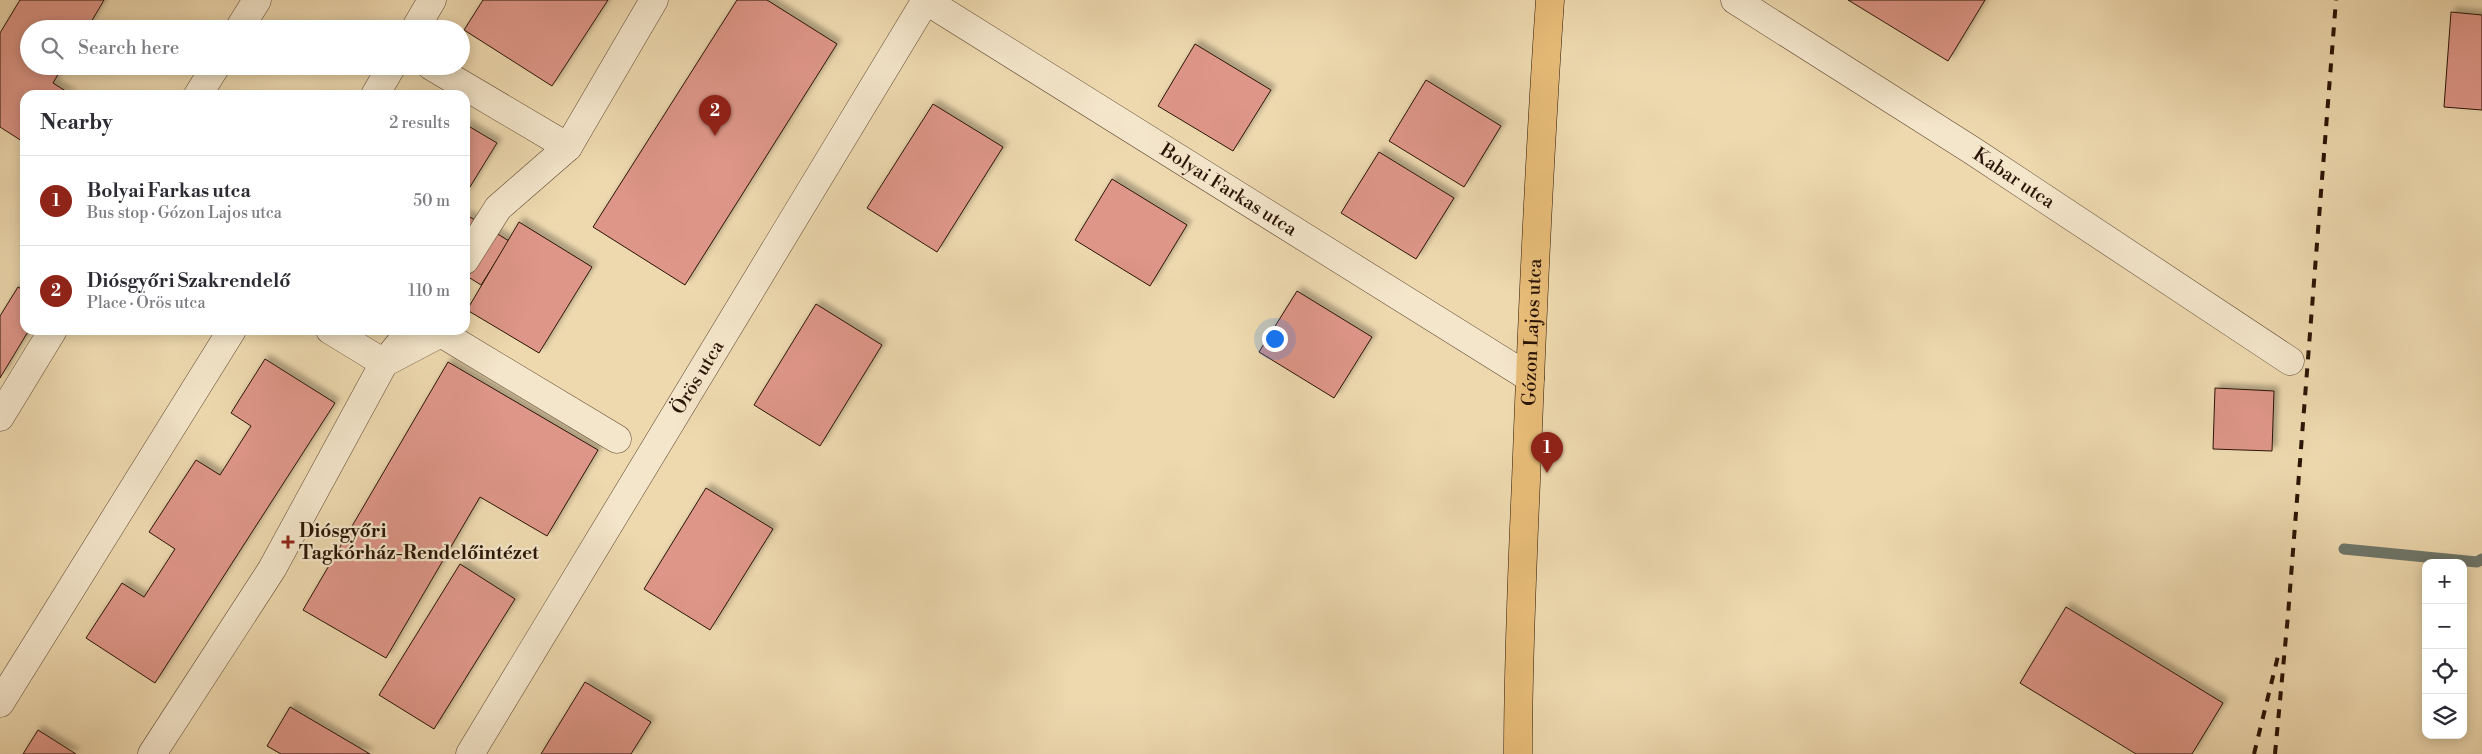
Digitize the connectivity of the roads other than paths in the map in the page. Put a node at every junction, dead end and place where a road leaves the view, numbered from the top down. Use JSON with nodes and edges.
{"nodes":[{"id":1,"x":257,"y":0,"type":"edge"},
{"id":2,"x":432,"y":0,"type":"edge"},
{"id":3,"x":654,"y":0,"type":"edge"},
{"id":4,"x":926,"y":0,"type":"edge"},
{"id":5,"x":1550,"y":0,"type":"edge"},
{"id":6,"x":1734,"y":0,"type":"edge"},
{"id":7,"x":245,"y":20,"type":"edge"},
{"id":8,"x":420,"y":20,"type":"edge"},
{"id":9,"x":210,"y":75,"type":"edge"},
{"id":10,"x":386,"y":75,"type":"edge"},
{"id":11,"x":445,"y":75,"type":"edge"},
{"id":12,"x":201,"y":90,"type":"edge"},
{"id":13,"x":377,"y":90,"type":"edge"},
{"id":14,"x":568,"y":148,"type":"junction"},
{"id":15,"x":470,"y":252,"type":"edge"},
{"id":16,"x":50,"y":335,"type":"edge"},
{"id":17,"x":229,"y":335,"type":"edge"},
{"id":18,"x":338,"y":335,"type":"edge"},
{"id":19,"x":408,"y":335,"type":"edge"},
{"id":20,"x":437,"y":335,"type":"edge"},
{"id":21,"x":444,"y":335,"type":"edge"},
{"id":22,"x":2290,"y":361,"type":"dead end"},
{"id":23,"x":384,"y":363,"type":"junction"},
{"id":24,"x":1530,"y":378,"type":"junction"},
{"id":25,"x":0,"y":416,"type":"edge"},
{"id":26,"x":617,"y":439,"type":"dead end"},
{"id":27,"x":0,"y":703,"type":"edge"},
{"id":28,"x":152,"y":754,"type":"edge"},
{"id":29,"x":470,"y":754,"type":"edge"},
{"id":30,"x":1518,"y":754,"type":"edge"}],
"edges":[{"from":1,"to":7,"type":"street"},
{"from":2,"to":8,"type":"street"},
{"from":3,"to":14,"type":"street"},
{"from":4,"to":24,"type":"street","name":"Bolyai Farkas utca"},
{"from":4,"to":29,"type":"street","name":"Örös utca"},
{"from":5,"to":24,"type":"main road","name":"Gózon Lajos utca"},
{"from":6,"to":22,"type":"street","name":"Kabar utca"},
{"from":9,"to":12,"type":"street"},
{"from":10,"to":13,"type":"street"},
{"from":11,"to":14,"type":"street"},
{"from":14,"to":15,"type":"street"},
{"from":16,"to":25,"type":"street"},
{"from":17,"to":27,"type":"street"},
{"from":18,"to":23,"type":"street"},
{"from":19,"to":23,"type":"street"},
{"from":20,"to":23,"type":"street"},
{"from":21,"to":26,"type":"street"},
{"from":23,"to":28,"type":"street"},
{"from":24,"to":30,"type":"main road","name":"Gózon Lajos utca"}]}
